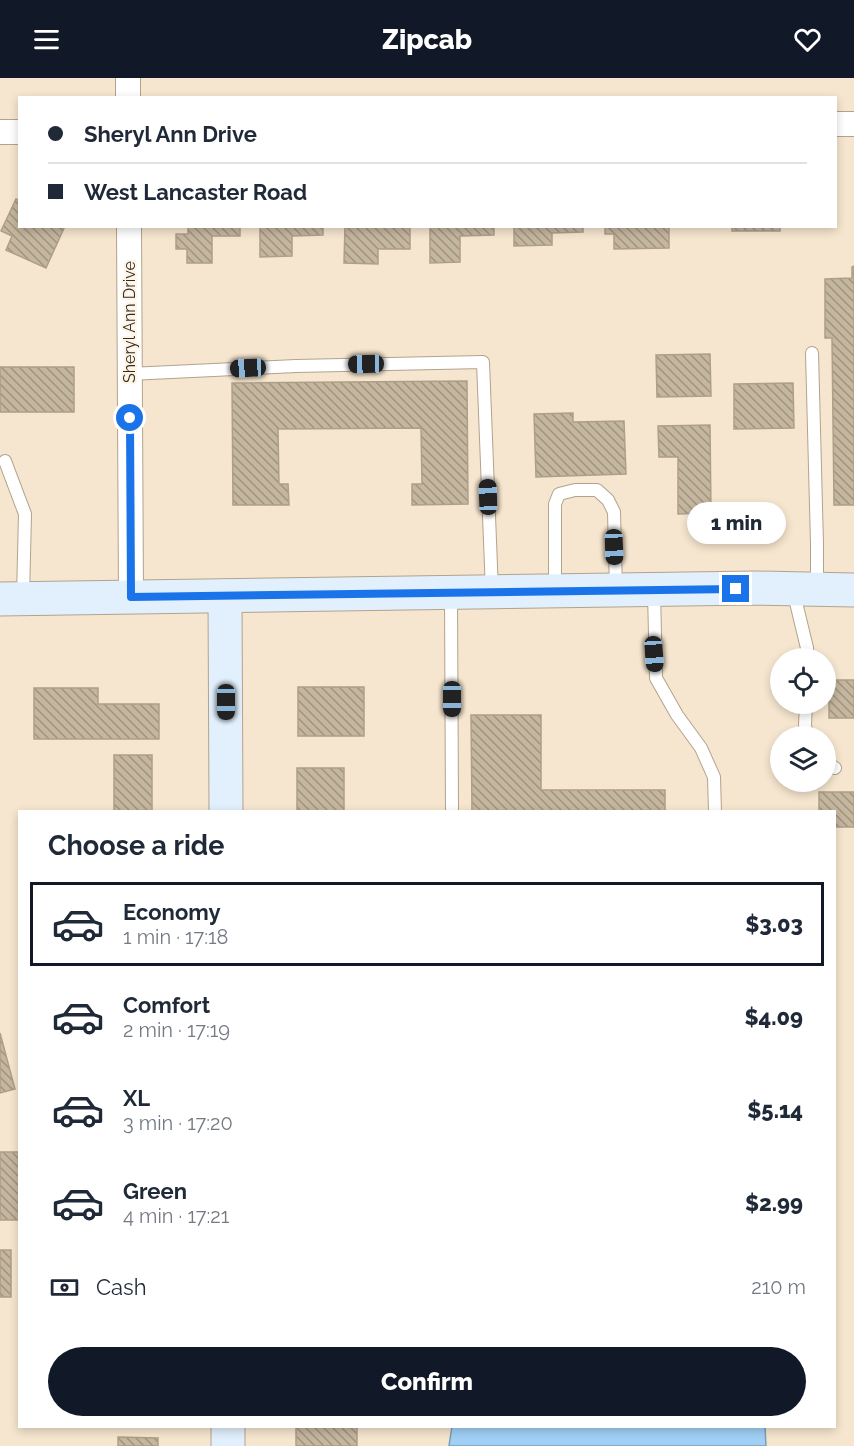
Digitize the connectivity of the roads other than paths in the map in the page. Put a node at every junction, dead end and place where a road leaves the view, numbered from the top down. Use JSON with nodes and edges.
{"nodes":[{"id":1,"x":128,"y":78,"type":"edge"},
{"id":2,"x":128,"y":96,"type":"edge"},
{"id":3,"x":837,"y":124,"type":"edge"},
{"id":4,"x":854,"y":124,"type":"edge"},
{"id":5,"x":0,"y":132,"type":"edge"},
{"id":6,"x":18,"y":132,"type":"edge"},
{"id":7,"x":129,"y":228,"type":"edge"},
{"id":8,"x":812,"y":353,"type":"dead end"},
{"id":9,"x":129,"y":374,"type":"junction"},
{"id":10,"x":5,"y":461,"type":"dead end"},
{"id":11,"x":805,"y":589,"type":"junction"},
{"id":12,"x":616,"y":590,"type":"junction"},
{"id":13,"x":654,"y":590,"type":"junction"},
{"id":14,"x":854,"y":590,"type":"edge"},
{"id":15,"x":555,"y":591,"type":"junction"},
{"id":16,"x":492,"y":592,"type":"junction"},
{"id":17,"x":451,"y":593,"type":"junction"},
{"id":18,"x":225,"y":596,"type":"junction"},
{"id":19,"x":131,"y":597,"type":"junction"},
{"id":20,"x":12,"y":598,"type":"edge"},
{"id":21,"x":808,"y":648,"type":"edge"},
{"id":22,"x":226,"y":810,"type":"edge"},
{"id":23,"x":452,"y":810,"type":"edge"},
{"id":24,"x":715,"y":810,"type":"edge"},
{"id":25,"x":228,"y":1428,"type":"edge"},
{"id":26,"x":228,"y":1446,"type":"edge"}],
"edges":[{"from":1,"to":2,"type":"street"},
{"from":3,"to":4,"type":"street"},
{"from":5,"to":6,"type":"street"},
{"from":7,"to":9,"type":"street","name":"Sheryl Ann Drive"},
{"from":8,"to":11,"type":"lane"},
{"from":9,"to":16,"type":"lane"},
{"from":9,"to":19,"type":"street","name":"Sheryl Ann Drive"},
{"from":10,"to":20,"type":"lane"},
{"from":11,"to":13,"type":"street"},
{"from":11,"to":14,"type":"street"},
{"from":11,"to":21,"type":"lane"},
{"from":12,"to":13,"type":"street"},
{"from":12,"to":15,"type":"street"},
{"from":12,"to":15,"type":"lane"},
{"from":13,"to":24,"type":"lane"},
{"from":15,"to":16,"type":"street"},
{"from":16,"to":17,"type":"street"},
{"from":17,"to":18,"type":"street"},
{"from":17,"to":23,"type":"lane"},
{"from":18,"to":19,"type":"street"},
{"from":18,"to":22,"type":"street"},
{"from":19,"to":20,"type":"street"},
{"from":25,"to":26,"type":"street"}]}
